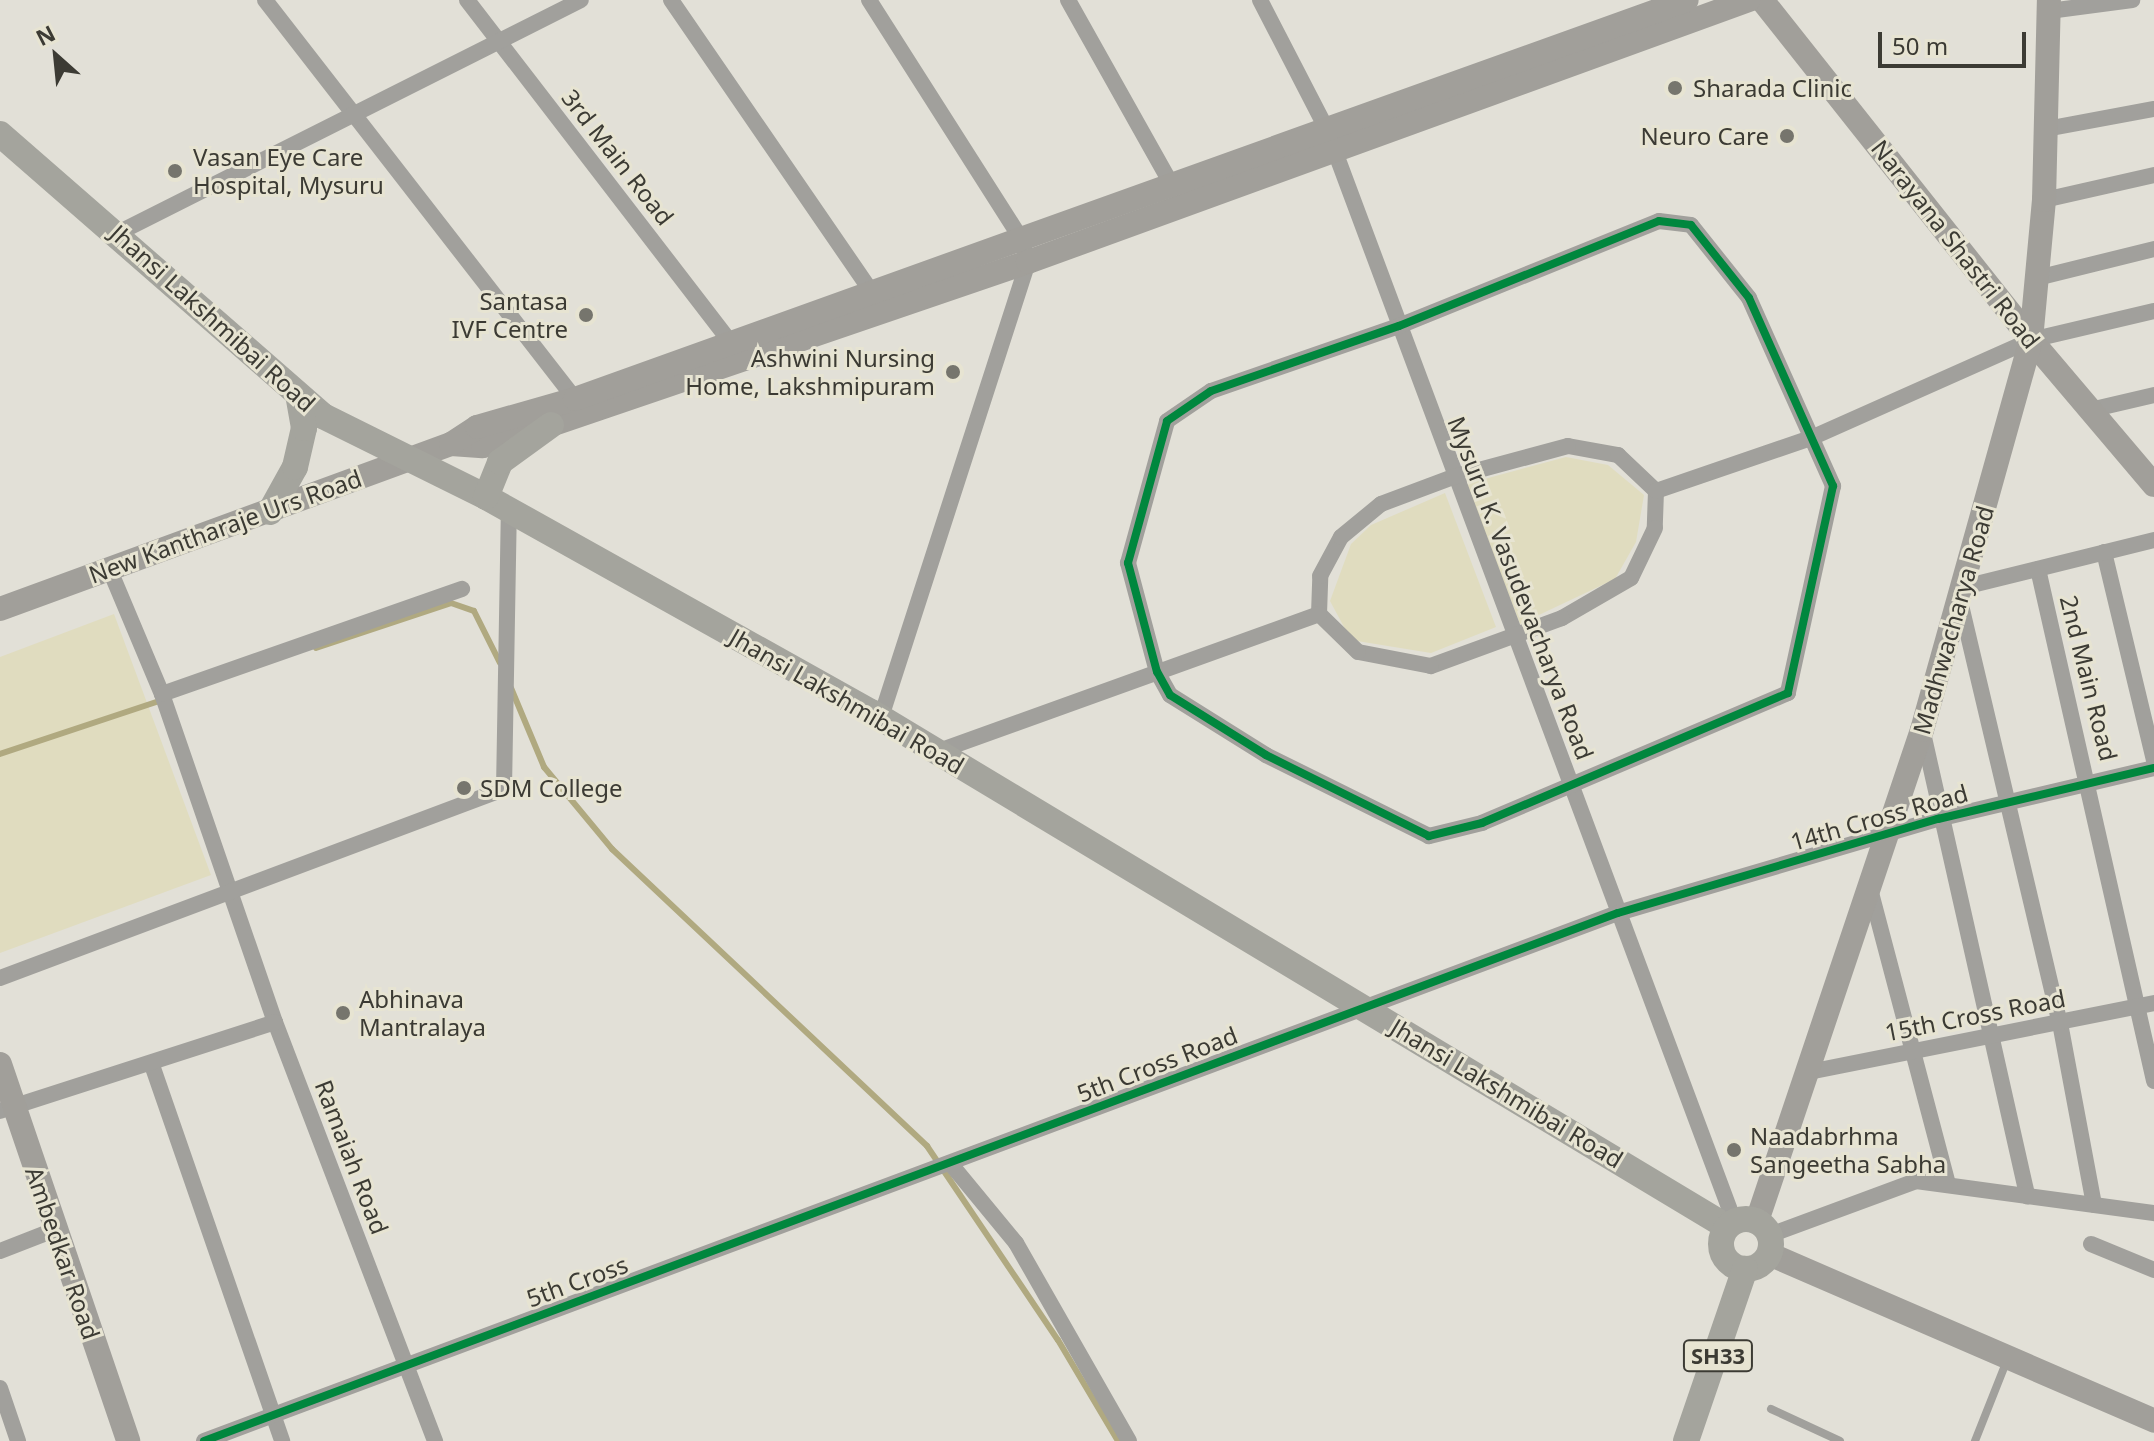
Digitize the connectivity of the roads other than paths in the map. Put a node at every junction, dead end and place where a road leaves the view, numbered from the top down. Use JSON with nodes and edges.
{"nodes":[{"id":1,"x":265,"y":0,"type":"edge"},
{"id":2,"x":467,"y":0,"type":"edge"},
{"id":3,"x":581,"y":0,"type":"edge"},
{"id":4,"x":671,"y":0,"type":"edge"},
{"id":5,"x":869,"y":0,"type":"edge"},
{"id":6,"x":1068,"y":0,"type":"edge"},
{"id":7,"x":1687,"y":0,"type":"edge"},
{"id":8,"x":1749,"y":0,"type":"edge"},
{"id":9,"x":1762,"y":0,"type":"edge"},
{"id":10,"x":2132,"y":0,"type":"edge"},
{"id":11,"x":1264,"y":2,"type":"edge"},
{"id":12,"x":2049,"y":5,"type":"edge"},
{"id":13,"x":499,"y":42,"type":"junction"},
{"id":14,"x":2154,"y":109,"type":"edge"},
{"id":15,"x":357,"y":113,"type":"junction"},
{"id":16,"x":2046,"y":129,"type":"junction"},
{"id":17,"x":0,"y":134,"type":"edge"},
{"id":18,"x":1329,"y":140,"type":"junction"},
{"id":19,"x":2154,"y":175,"type":"edge"},
{"id":20,"x":1172,"y":185,"type":"junction"},
{"id":21,"x":2044,"y":200,"type":"junction"},
{"id":22,"x":118,"y":233,"type":"junction"},
{"id":23,"x":2154,"y":249,"type":"edge"},
{"id":24,"x":1025,"y":250,"type":"junction"},
{"id":25,"x":2037,"y":278,"type":"junction"},
{"id":26,"x":872,"y":292,"type":"junction"},
{"id":27,"x":2154,"y":311,"type":"edge"},
{"id":28,"x":1399,"y":326,"type":"junction"},
{"id":29,"x":2031,"y":340,"type":"junction"},
{"id":30,"x":731,"y":343,"type":"junction"},
{"id":31,"x":2154,"y":395,"type":"edge"},
{"id":32,"x":299,"y":399,"type":"junction"},
{"id":33,"x":575,"y":399,"type":"junction"},
{"id":34,"x":2090,"y":410,"type":"junction"},
{"id":35,"x":551,"y":425,"type":"junction"},
{"id":36,"x":1811,"y":438,"type":"junction"},
{"id":37,"x":451,"y":444,"type":"junction"},
{"id":38,"x":405,"y":461,"type":"junction"},
{"id":39,"x":2150,"y":474,"type":"edge"},
{"id":40,"x":1453,"y":477,"type":"junction"},
{"id":41,"x":1656,"y":491,"type":"junction"},
{"id":42,"x":486,"y":497,"type":"junction"},
{"id":43,"x":509,"y":510,"type":"junction"},
{"id":44,"x":270,"y":512,"type":"junction"},
{"id":45,"x":2154,"y":540,"type":"edge"},
{"id":46,"x":2104,"y":552,"type":"junction"},
{"id":47,"x":109,"y":568,"type":"junction"},
{"id":48,"x":2038,"y":569,"type":"junction"},
{"id":49,"x":462,"y":589,"type":"dead end"},
{"id":50,"x":1962,"y":594,"type":"junction"},
{"id":51,"x":0,"y":609,"type":"edge"},
{"id":52,"x":1319,"y":614,"type":"junction"},
{"id":53,"x":1513,"y":638,"type":"junction"},
{"id":54,"x":1157,"y":672,"type":"junction"},
{"id":55,"x":162,"y":694,"type":"junction"},
{"id":56,"x":881,"y":718,"type":"junction"},
{"id":57,"x":1922,"y":730,"type":"junction"},
{"id":58,"x":936,"y":752,"type":"junction"},
{"id":59,"x":2154,"y":761,"type":"edge"},
{"id":60,"x":2154,"y":768,"type":"edge"},
{"id":61,"x":2090,"y":783,"type":"junction"},
{"id":62,"x":1569,"y":784,"type":"junction"},
{"id":63,"x":2005,"y":803,"type":"junction"},
{"id":64,"x":1938,"y":819,"type":"junction"},
{"id":65,"x":1885,"y":834,"type":"junction"},
{"id":66,"x":231,"y":888,"type":"junction"},
{"id":67,"x":1870,"y":889,"type":"junction"},
{"id":68,"x":1618,"y":913,"type":"junction"},
{"id":69,"x":0,"y":978,"type":"edge"},
{"id":70,"x":2146,"y":1005,"type":"edge"},
{"id":71,"x":1364,"y":1008,"type":"junction"},
{"id":72,"x":275,"y":1022,"type":"junction"},
{"id":73,"x":2060,"y":1023,"type":"junction"},
{"id":74,"x":1989,"y":1037,"type":"junction"},
{"id":75,"x":1913,"y":1052,"type":"junction"},
{"id":76,"x":0,"y":1064,"type":"edge"},
{"id":77,"x":152,"y":1065,"type":"junction"},
{"id":78,"x":1804,"y":1073,"type":"junction"},
{"id":79,"x":2154,"y":1081,"type":"edge"},
{"id":80,"x":7,"y":1109,"type":"edge"},
{"id":81,"x":957,"y":1161,"type":"junction"},
{"id":82,"x":1948,"y":1185,"type":"junction"},
{"id":83,"x":2027,"y":1196,"type":"junction"},
{"id":84,"x":2094,"y":1205,"type":"junction"},
{"id":85,"x":2154,"y":1213,"type":"edge"},
{"id":86,"x":54,"y":1230,"type":"junction"},
{"id":87,"x":1751,"y":1231,"type":"junction"},
{"id":88,"x":2091,"y":1244,"type":"dead end"},
{"id":89,"x":0,"y":1251,"type":"edge"},
{"id":90,"x":1745,"y":1269,"type":"junction"},
{"id":91,"x":2154,"y":1270,"type":"edge"},
{"id":92,"x":2008,"y":1358,"type":"junction"},
{"id":93,"x":406,"y":1366,"type":"junction"},
{"id":94,"x":0,"y":1388,"type":"edge"},
{"id":95,"x":1771,"y":1409,"type":"dead end"},
{"id":96,"x":273,"y":1415,"type":"junction"},
{"id":97,"x":2154,"y":1421,"type":"edge"},
{"id":98,"x":18,"y":1441,"type":"edge"},
{"id":99,"x":128,"y":1441,"type":"edge"},
{"id":100,"x":204,"y":1441,"type":"edge"},
{"id":101,"x":282,"y":1441,"type":"edge"},
{"id":102,"x":435,"y":1441,"type":"edge"},
{"id":103,"x":1129,"y":1441,"type":"edge"},
{"id":104,"x":1686,"y":1441,"type":"edge"},
{"id":105,"x":1840,"y":1441,"type":"edge"},
{"id":106,"x":1975,"y":1441,"type":"edge"}],
"edges":[{"from":1,"to":15,"type":"street"},
{"from":2,"to":13,"type":"street","name":"3rd Main Road"},
{"from":3,"to":13,"type":"street"},
{"from":4,"to":26,"type":"street"},
{"from":5,"to":24,"type":"street"},
{"from":6,"to":20,"type":"street"},
{"from":7,"to":18,"type":"street"},
{"from":8,"to":18,"type":"street"},
{"from":9,"to":29,"type":"street","name":"Narayana Shastri Road"},
{"from":10,"to":12,"type":"street"},
{"from":11,"to":18,"type":"street","name":"Mysuru K. Vasudevacharya Road"},
{"from":12,"to":16,"type":"street","name":"Madhwacharya Road"},
{"from":13,"to":15,"type":"street"},
{"from":13,"to":30,"type":"street","name":"3rd Main Road"},
{"from":14,"to":16,"type":"street"},
{"from":15,"to":22,"type":"street"},
{"from":15,"to":33,"type":"street"},
{"from":16,"to":21,"type":"street","name":"Madhwacharya Road"},
{"from":17,"to":22,"type":"main road","name":"Jhansi Lakshmibai Road"},
{"from":18,"to":20,"type":"street"},
{"from":18,"to":24,"type":"street"},
{"from":18,"to":28,"type":"street","name":"Mysuru K. Vasudevacharya Road"},
{"from":19,"to":21,"type":"street"},
{"from":20,"to":24,"type":"street"},
{"from":21,"to":25,"type":"street","name":"Madhwacharya Road"},
{"from":22,"to":32,"type":"main road","name":"Jhansi Lakshmibai Road"},
{"from":23,"to":25,"type":"street"},
{"from":24,"to":26,"type":"street"},
{"from":24,"to":35,"type":"street"},
{"from":24,"to":56,"type":"street"},
{"from":25,"to":29,"type":"street","name":"Madhwacharya Road"},
{"from":26,"to":30,"type":"street"},
{"from":27,"to":29,"type":"street"},
{"from":28,"to":36,"type":"street"},
{"from":28,"to":40,"type":"street","name":"Mysuru K. Vasudevacharya Road"},
{"from":28,"to":54,"type":"street"},
{"from":29,"to":34,"type":"street","name":"Narayana Shastri Road"},
{"from":29,"to":36,"type":"street"},
{"from":29,"to":50,"type":"street","name":"Madhwacharya Road"},
{"from":30,"to":33,"type":"street"},
{"from":31,"to":34,"type":"street"},
{"from":32,"to":38,"type":"main road","name":"Jhansi Lakshmibai Road"},
{"from":32,"to":44,"type":"main road"},
{"from":33,"to":37,"type":"street"},
{"from":34,"to":39,"type":"street","name":"Narayana Shastri Road"},
{"from":35,"to":37,"type":"street"},
{"from":35,"to":42,"type":"main road"},
{"from":36,"to":41,"type":"street"},
{"from":36,"to":62,"type":"street"},
{"from":37,"to":38,"type":"street","name":"New Kantharaje Urs Road"},
{"from":38,"to":42,"type":"main road","name":"Jhansi Lakshmibai Road"},
{"from":38,"to":44,"type":"street","name":"New Kantharaje Urs Road"},
{"from":40,"to":41,"type":"street"},
{"from":40,"to":52,"type":"street"},
{"from":40,"to":53,"type":"street","name":"Mysuru K. Vasudevacharya Road"},
{"from":41,"to":53,"type":"street"},
{"from":42,"to":43,"type":"main road","name":"Jhansi Lakshmibai Road"},
{"from":43,"to":56,"type":"main road","name":"Jhansi Lakshmibai Road"},
{"from":43,"to":66,"type":"street"},
{"from":44,"to":47,"type":"street","name":"New Kantharaje Urs Road"},
{"from":45,"to":46,"type":"street"},
{"from":46,"to":48,"type":"street"},
{"from":46,"to":59,"type":"street"},
{"from":47,"to":51,"type":"street","name":"New Kantharaje Urs Road"},
{"from":47,"to":55,"type":"street","name":"Ramaiah Road"},
{"from":48,"to":50,"type":"street"},
{"from":48,"to":61,"type":"street","name":"2nd Main Road"},
{"from":49,"to":55,"type":"street"},
{"from":50,"to":57,"type":"street","name":"Madhwacharya Road"},
{"from":50,"to":63,"type":"street"},
{"from":52,"to":53,"type":"street"},
{"from":52,"to":54,"type":"street"},
{"from":53,"to":62,"type":"street","name":"Mysuru K. Vasudevacharya Road"},
{"from":54,"to":58,"type":"street"},
{"from":54,"to":62,"type":"street"},
{"from":55,"to":66,"type":"street","name":"Ramaiah Road"},
{"from":56,"to":58,"type":"main road","name":"Jhansi Lakshmibai Road"},
{"from":57,"to":64,"type":"street"},
{"from":57,"to":65,"type":"street","name":"Madhwacharya Road"},
{"from":58,"to":71,"type":"main road","name":"Jhansi Lakshmibai Road"},
{"from":60,"to":61,"type":"street","name":"14th Cross Road"},
{"from":61,"to":63,"type":"street","name":"14th Cross Road"},
{"from":61,"to":70,"type":"street","name":"2nd Main Road"},
{"from":62,"to":68,"type":"street","name":"Mysuru K. Vasudevacharya Road"},
{"from":63,"to":64,"type":"street","name":"14th Cross Road"},
{"from":63,"to":73,"type":"street"},
{"from":64,"to":65,"type":"street","name":"14th Cross Road"},
{"from":64,"to":74,"type":"street"},
{"from":65,"to":67,"type":"street","name":"Madhwacharya Road"},
{"from":65,"to":68,"type":"street","name":"14th Cross Road"},
{"from":66,"to":69,"type":"street"},
{"from":66,"to":72,"type":"street","name":"Ramaiah Road"},
{"from":67,"to":75,"type":"street"},
{"from":67,"to":78,"type":"street","name":"Madhwacharya Road"},
{"from":68,"to":71,"type":"street","name":"14th Cross Road"},
{"from":68,"to":87,"type":"street","name":"Mysuru K. Vasudevacharya Road"},
{"from":70,"to":73,"type":"street","name":"15th Cross Road"},
{"from":70,"to":79,"type":"street","name":"2nd Main Road"},
{"from":71,"to":81,"type":"street","name":"5th Cross Road"},
{"from":71,"to":87,"type":"main road","name":"Jhansi Lakshmibai Road"},
{"from":72,"to":77,"type":"street"},
{"from":72,"to":93,"type":"street","name":"Ramaiah Road"},
{"from":73,"to":74,"type":"street","name":"15th Cross Road"},
{"from":73,"to":84,"type":"street"},
{"from":74,"to":75,"type":"street","name":"15th Cross Road"},
{"from":74,"to":83,"type":"street"},
{"from":75,"to":78,"type":"street","name":"15th Cross Road"},
{"from":75,"to":82,"type":"street"},
{"from":76,"to":80,"type":"street","name":"Ambedkar Road"},
{"from":77,"to":80,"type":"street"},
{"from":77,"to":96,"type":"street"},
{"from":78,"to":87,"type":"street","name":"Madhwacharya Road"},
{"from":80,"to":86,"type":"street","name":"Ambedkar Road"},
{"from":81,"to":93,"type":"street","name":"5th Cross"},
{"from":81,"to":103,"type":"street"},
{"from":82,"to":83,"type":"street"},
{"from":82,"to":87,"type":"street"},
{"from":83,"to":84,"type":"street"},
{"from":84,"to":85,"type":"street"},
{"from":86,"to":89,"type":"street"},
{"from":86,"to":99,"type":"street","name":"Ambedkar Road"},
{"from":87,"to":90,"type":"main road"},
{"from":87,"to":90,"type":"main road"},
{"from":87,"to":92,"type":"street","name":"Jhansi Lakshmibai Road"},
{"from":88,"to":91,"type":"street"},
{"from":90,"to":104,"type":"main road","number":"SH33"},
{"from":92,"to":97,"type":"street","name":"Jhansi Lakshmibai Road"},
{"from":92,"to":106,"type":"lane"},
{"from":93,"to":96,"type":"street","name":"5th Cross"},
{"from":93,"to":102,"type":"street","name":"Ramaiah Road"},
{"from":94,"to":98,"type":"street"},
{"from":95,"to":105,"type":"lane"},
{"from":96,"to":100,"type":"street","name":"5th Cross"},
{"from":96,"to":101,"type":"street"}]}
